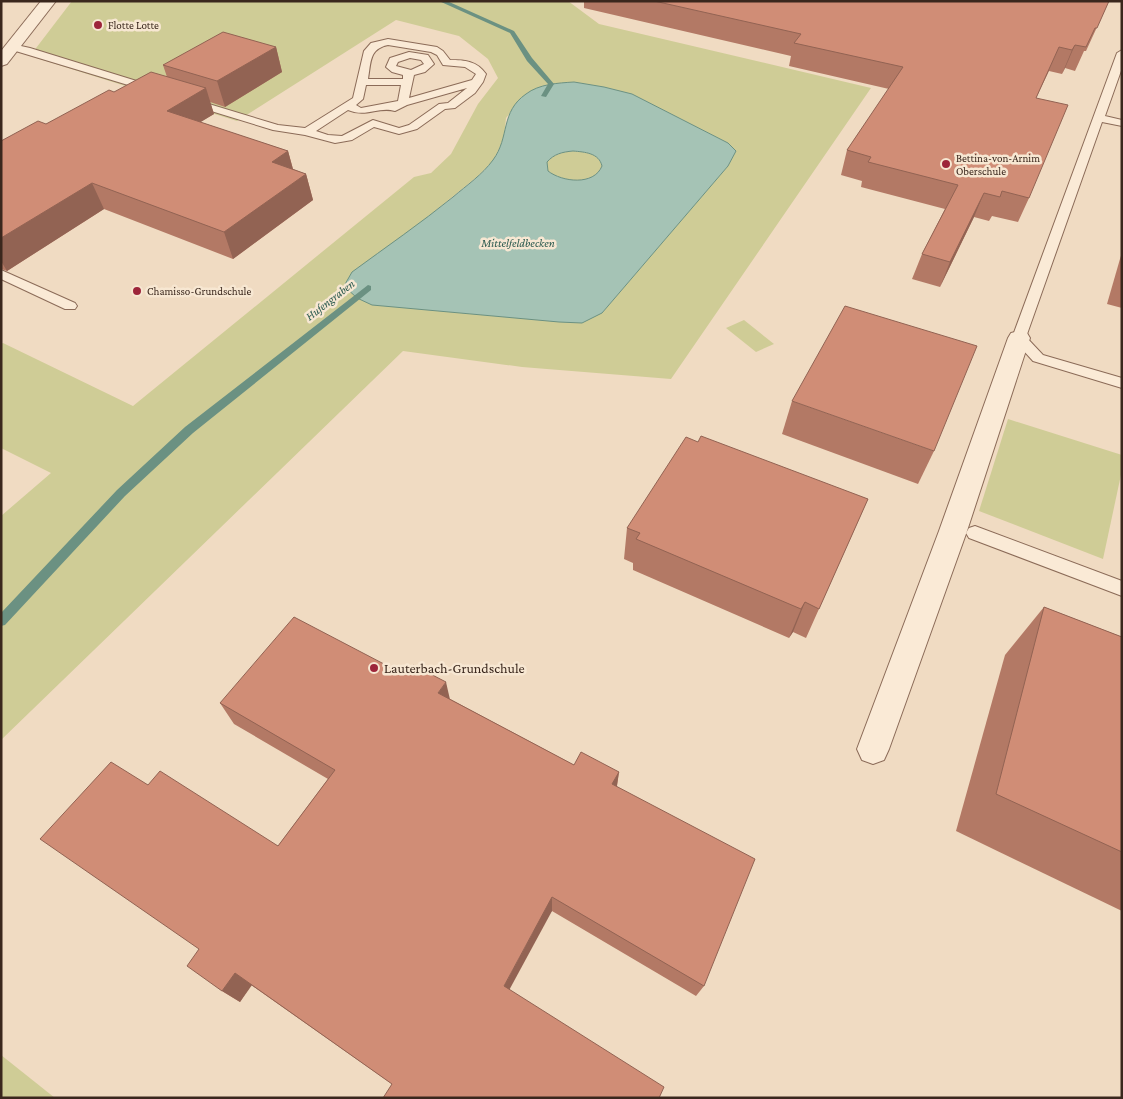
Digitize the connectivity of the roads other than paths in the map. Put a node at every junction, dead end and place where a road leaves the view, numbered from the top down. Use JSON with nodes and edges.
{"nodes":[{"id":1,"x":49,"y":1,"type":"edge"},
{"id":2,"x":12,"y":47,"type":"junction"},
{"id":3,"x":415,"y":51,"type":"junction"},
{"id":4,"x":1122,"y":53,"type":"edge"},
{"id":5,"x":1,"y":61,"type":"edge"},
{"id":6,"x":447,"y":63,"type":"junction"},
{"id":7,"x":429,"y":64,"type":"junction"},
{"id":8,"x":378,"y":65,"type":"junction"},
{"id":9,"x":408,"y":77,"type":"junction"},
{"id":10,"x":362,"y":82,"type":"junction"},
{"id":11,"x":478,"y":82,"type":"junction"},
{"id":12,"x":162,"y":92,"type":"edge"},
{"id":13,"x":180,"y":98,"type":"edge"},
{"id":14,"x":403,"y":103,"type":"junction"},
{"id":15,"x":344,"y":109,"type":"junction"},
{"id":16,"x":360,"y":110,"type":"junction"},
{"id":17,"x":1097,"y":118,"type":"junction"},
{"id":18,"x":377,"y":120,"type":"junction"},
{"id":19,"x":1122,"y":124,"type":"edge"},
{"id":20,"x":307,"y":132,"type":"junction"},
{"id":21,"x":1,"y":274,"type":"edge"},
{"id":22,"x":70,"y":306,"type":"dead end"},
{"id":23,"x":1019,"y":338,"type":"junction"},
{"id":24,"x":1122,"y":383,"type":"edge"},
{"id":25,"x":975,"y":533,"type":"dead end"},
{"id":26,"x":1122,"y":589,"type":"edge"},
{"id":27,"x":873,"y":749,"type":"dead end"}],
"edges":[{"from":1,"to":2,"type":"street"},
{"from":2,"to":5,"type":"street"},
{"from":2,"to":12,"type":"lane"},
{"from":3,"to":6,"type":"lane"},
{"from":3,"to":7,"type":"lane"},
{"from":3,"to":8,"type":"lane"},
{"from":3,"to":8,"type":"lane"},
{"from":4,"to":17,"type":"lane"},
{"from":6,"to":7,"type":"lane"},
{"from":6,"to":11,"type":"lane"},
{"from":7,"to":9,"type":"lane"},
{"from":8,"to":9,"type":"lane"},
{"from":8,"to":10,"type":"lane"},
{"from":9,"to":10,"type":"lane"},
{"from":9,"to":14,"type":"lane"},
{"from":10,"to":15,"type":"lane"},
{"from":11,"to":14,"type":"lane"},
{"from":11,"to":18,"type":"lane"},
{"from":13,"to":20,"type":"lane"},
{"from":14,"to":16,"type":"lane"},
{"from":14,"to":18,"type":"lane"},
{"from":15,"to":16,"type":"lane"},
{"from":15,"to":18,"type":"lane"},
{"from":15,"to":20,"type":"lane"},
{"from":16,"to":18,"type":"lane"},
{"from":17,"to":19,"type":"lane"},
{"from":17,"to":23,"type":"lane"},
{"from":18,"to":20,"type":"lane"},
{"from":21,"to":22,"type":"lane"},
{"from":23,"to":24,"type":"lane"},
{"from":23,"to":27,"type":"street"},
{"from":25,"to":26,"type":"lane"}]}
